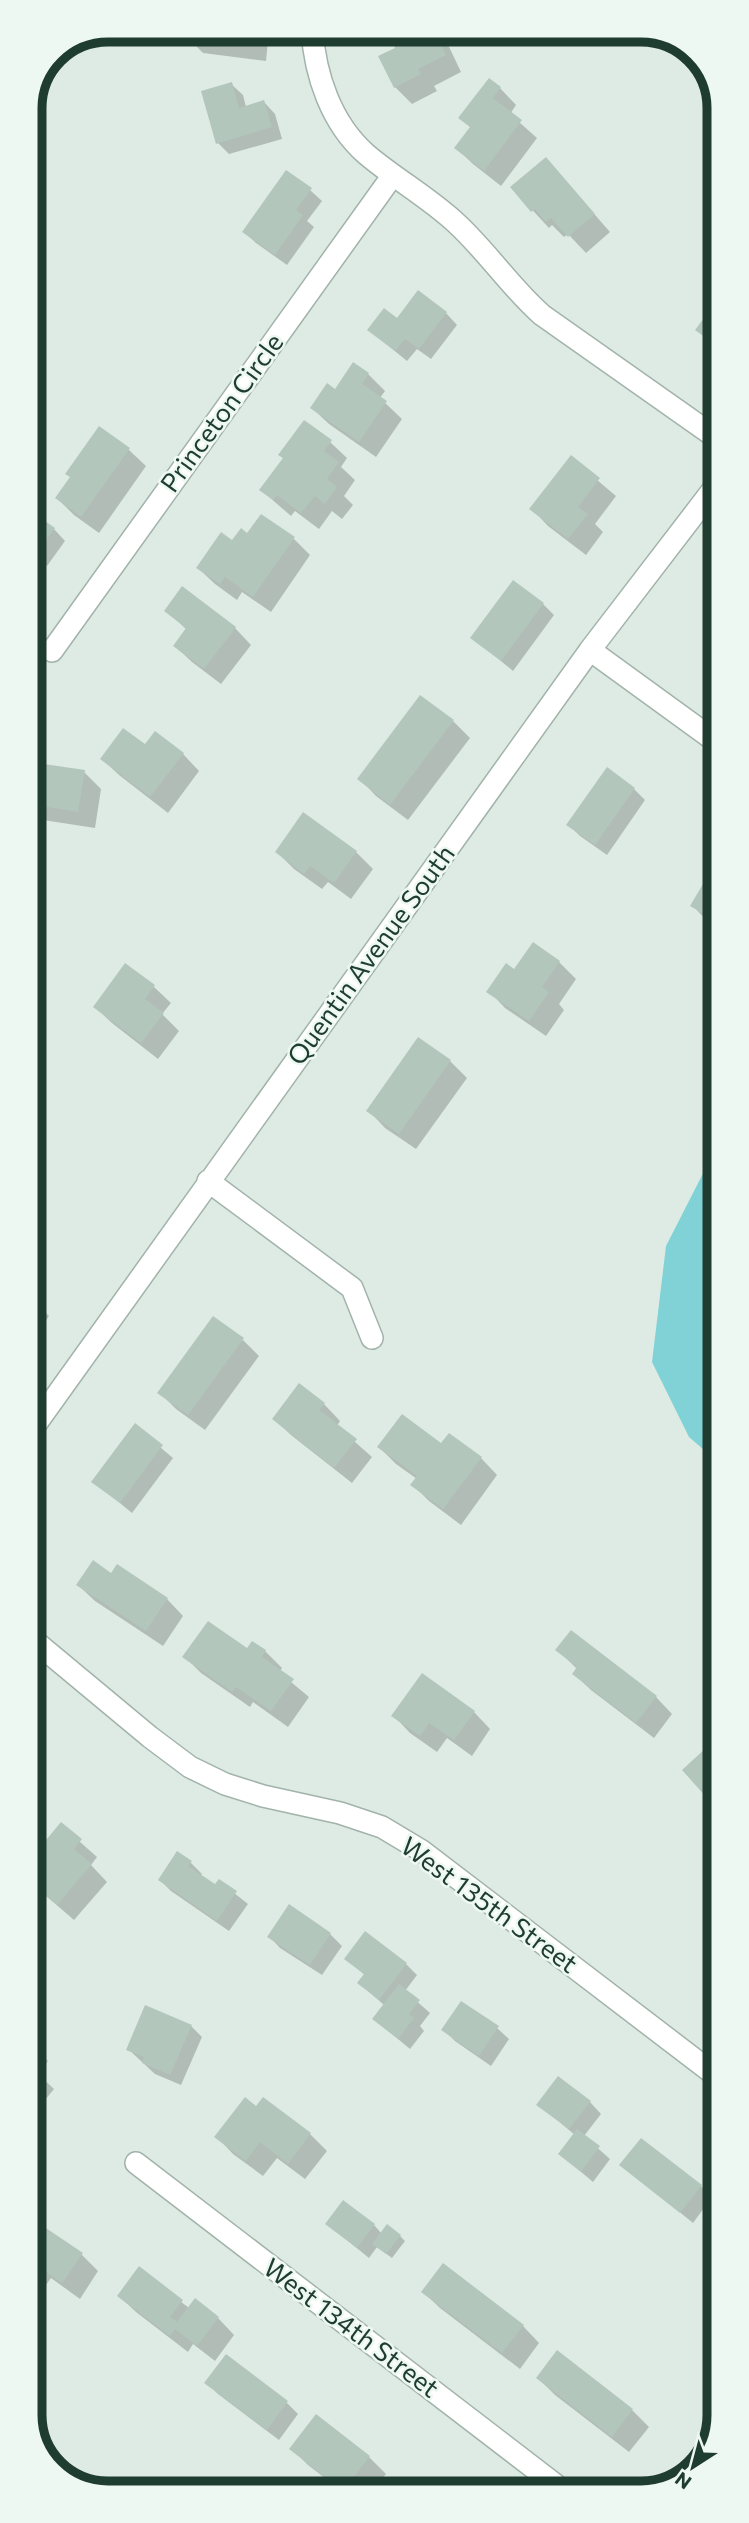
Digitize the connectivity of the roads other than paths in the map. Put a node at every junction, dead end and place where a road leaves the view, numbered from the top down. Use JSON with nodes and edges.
{"nodes":[{"id":1,"x":313,"y":42,"type":"edge"},
{"id":2,"x":393,"y":175,"type":"junction"},
{"id":3,"x":707,"y":431,"type":"edge"},
{"id":4,"x":707,"y":497,"type":"edge"},
{"id":5,"x":52,"y":650,"type":"dead end"},
{"id":6,"x":590,"y":650,"type":"junction"},
{"id":7,"x":707,"y":735,"type":"edge"},
{"id":8,"x":208,"y":1181,"type":"junction"},
{"id":9,"x":372,"y":1338,"type":"dead end"},
{"id":10,"x":42,"y":1415,"type":"edge"},
{"id":11,"x":42,"y":1647,"type":"edge"},
{"id":12,"x":707,"y":2069,"type":"edge"},
{"id":13,"x":136,"y":2163,"type":"dead end"},
{"id":14,"x":551,"y":2481,"type":"edge"}],
"edges":[{"from":1,"to":2,"type":"street"},
{"from":2,"to":3,"type":"street"},
{"from":2,"to":5,"type":"street","name":"Princeton Circle"},
{"from":4,"to":6,"type":"street","name":"Quentin Avenue South"},
{"from":6,"to":7,"type":"street"},
{"from":6,"to":8,"type":"street","name":"Quentin Avenue South"},
{"from":8,"to":9,"type":"street"},
{"from":8,"to":10,"type":"street","name":"Quentin Avenue South"},
{"from":11,"to":12,"type":"street","name":"West 135th Street"},
{"from":13,"to":14,"type":"street","name":"West 134th Street"}]}
